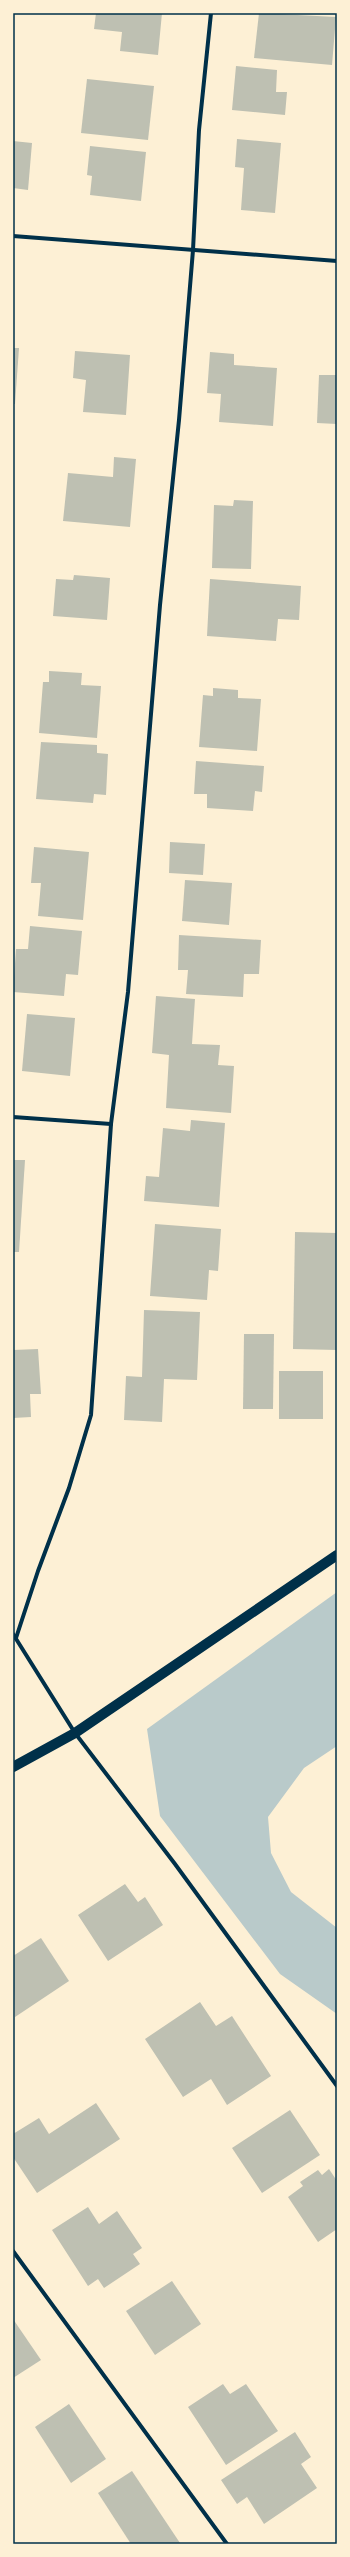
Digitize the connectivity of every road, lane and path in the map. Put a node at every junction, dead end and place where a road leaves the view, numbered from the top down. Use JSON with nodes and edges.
{"nodes":[{"id":1,"x":211,"y":13,"type":"edge"},
{"id":2,"x":13,"y":236,"type":"edge"},
{"id":3,"x":193,"y":250,"type":"junction"},
{"id":4,"x":337,"y":261,"type":"edge"},
{"id":5,"x":13,"y":1116,"type":"edge"},
{"id":6,"x":111,"y":1124,"type":"junction"},
{"id":7,"x":337,"y":1555,"type":"edge"},
{"id":8,"x":13,"y":1634,"type":"edge"},
{"id":9,"x":16,"y":1638,"type":"junction"},
{"id":10,"x":75,"y":1733,"type":"junction"},
{"id":11,"x":13,"y":1767,"type":"edge"},
{"id":12,"x":337,"y":2086,"type":"edge"},
{"id":13,"x":13,"y":2251,"type":"edge"},
{"id":14,"x":227,"y":2544,"type":"edge"}],
"edges":[{"from":1,"to":3,"type":"street"},
{"from":2,"to":3,"type":"street"},
{"from":3,"to":4,"type":"street"},
{"from":3,"to":6,"type":"street"},
{"from":5,"to":6,"type":"street"},
{"from":6,"to":9,"type":"street"},
{"from":7,"to":10,"type":"main road"},
{"from":8,"to":9,"type":"street"},
{"from":9,"to":10,"type":"street"},
{"from":10,"to":11,"type":"main road"},
{"from":10,"to":12,"type":"street"},
{"from":13,"to":14,"type":"street"}]}
